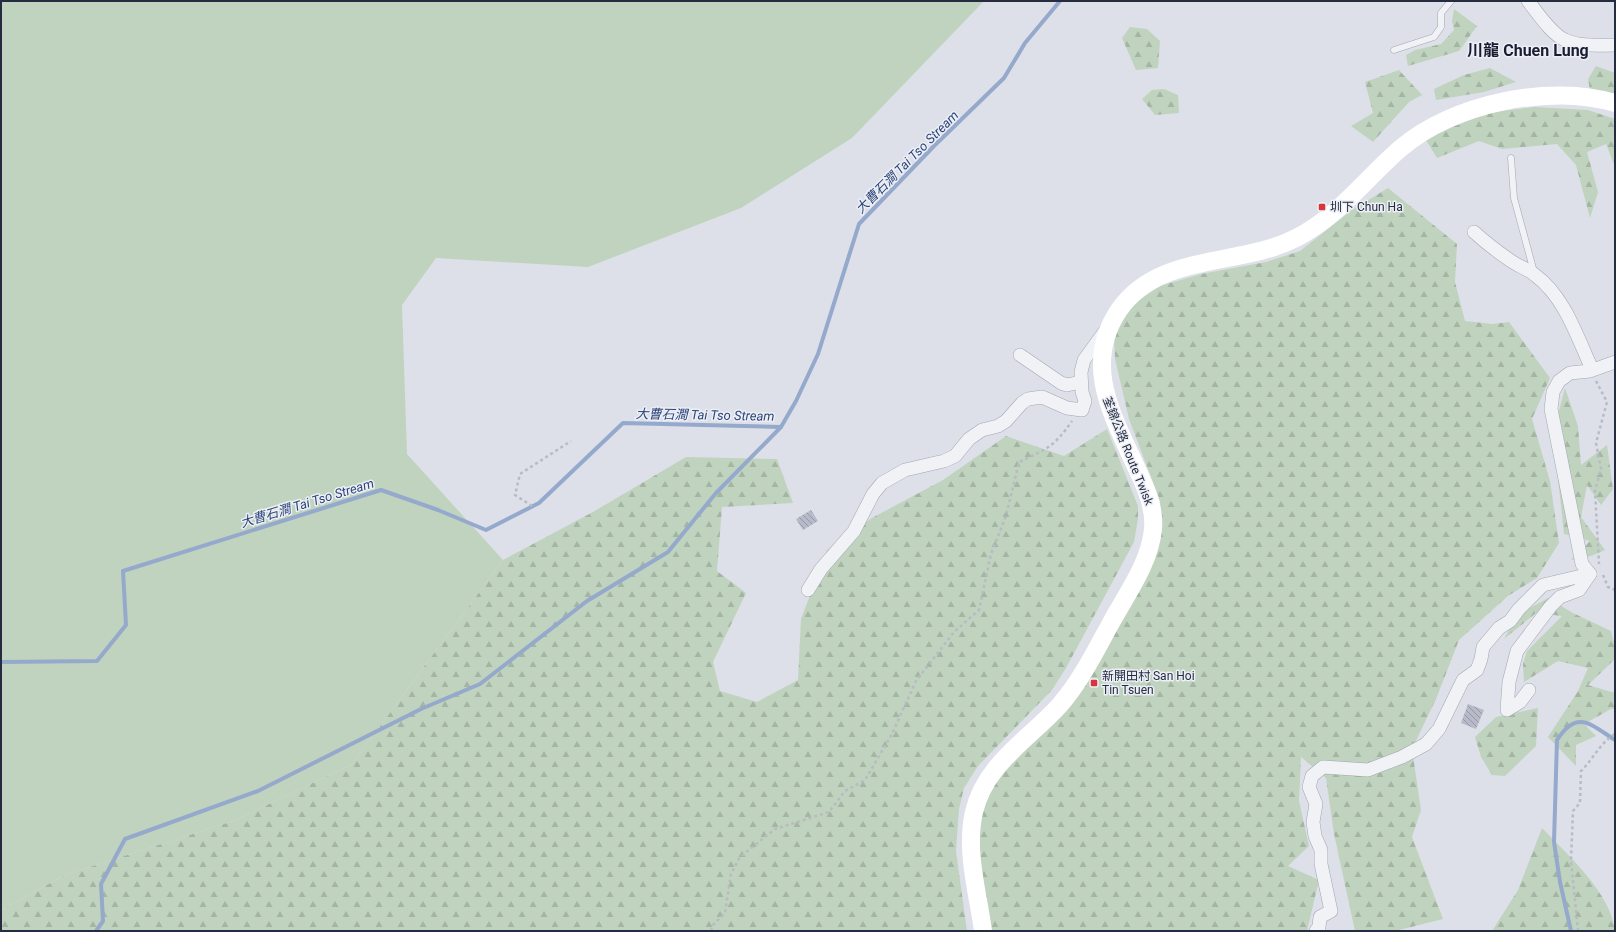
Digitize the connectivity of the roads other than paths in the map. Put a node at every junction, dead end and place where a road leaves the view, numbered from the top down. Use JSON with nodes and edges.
{"nodes":[{"id":1,"x":1451,"y":1,"type":"edge"},
{"id":2,"x":1528,"y":1,"type":"edge"},
{"id":3,"x":1615,"y":45,"type":"edge"},
{"id":4,"x":1394,"y":50,"type":"dead end"},
{"id":5,"x":1615,"y":103,"type":"edge"},
{"id":6,"x":1511,"y":158,"type":"dead end"},
{"id":7,"x":1474,"y":232,"type":"dead end"},
{"id":8,"x":1535,"y":275,"type":"junction"},
{"id":9,"x":1112,"y":322,"type":"junction"},
{"id":10,"x":1020,"y":355,"type":"dead end"},
{"id":11,"x":1615,"y":362,"type":"edge"},
{"id":12,"x":1591,"y":370,"type":"junction"},
{"id":13,"x":1081,"y":382,"type":"junction"},
{"id":14,"x":1598,"y":571,"type":"junction"},
{"id":15,"x":808,"y":590,"type":"dead end"},
{"id":16,"x":1529,"y":690,"type":"dead end"},
{"id":17,"x":984,"y":931,"type":"edge"},
{"id":18,"x":1316,"y":931,"type":"edge"}],
"edges":[{"from":1,"to":4,"type":"lane"},
{"from":2,"to":3,"type":"street"},
{"from":5,"to":9,"type":"main road","name":"荃錦公路 Route Twisk"},
{"from":6,"to":8,"type":"lane"},
{"from":7,"to":8,"type":"street"},
{"from":8,"to":12,"type":"street"},
{"from":9,"to":13,"type":"street"},
{"from":9,"to":17,"type":"main road","name":"荃錦公路 Route Twisk"},
{"from":10,"to":13,"type":"street"},
{"from":11,"to":12,"type":"street"},
{"from":12,"to":14,"type":"street"},
{"from":13,"to":15,"type":"street"},
{"from":14,"to":16,"type":"street"},
{"from":14,"to":18,"type":"street"}]}
